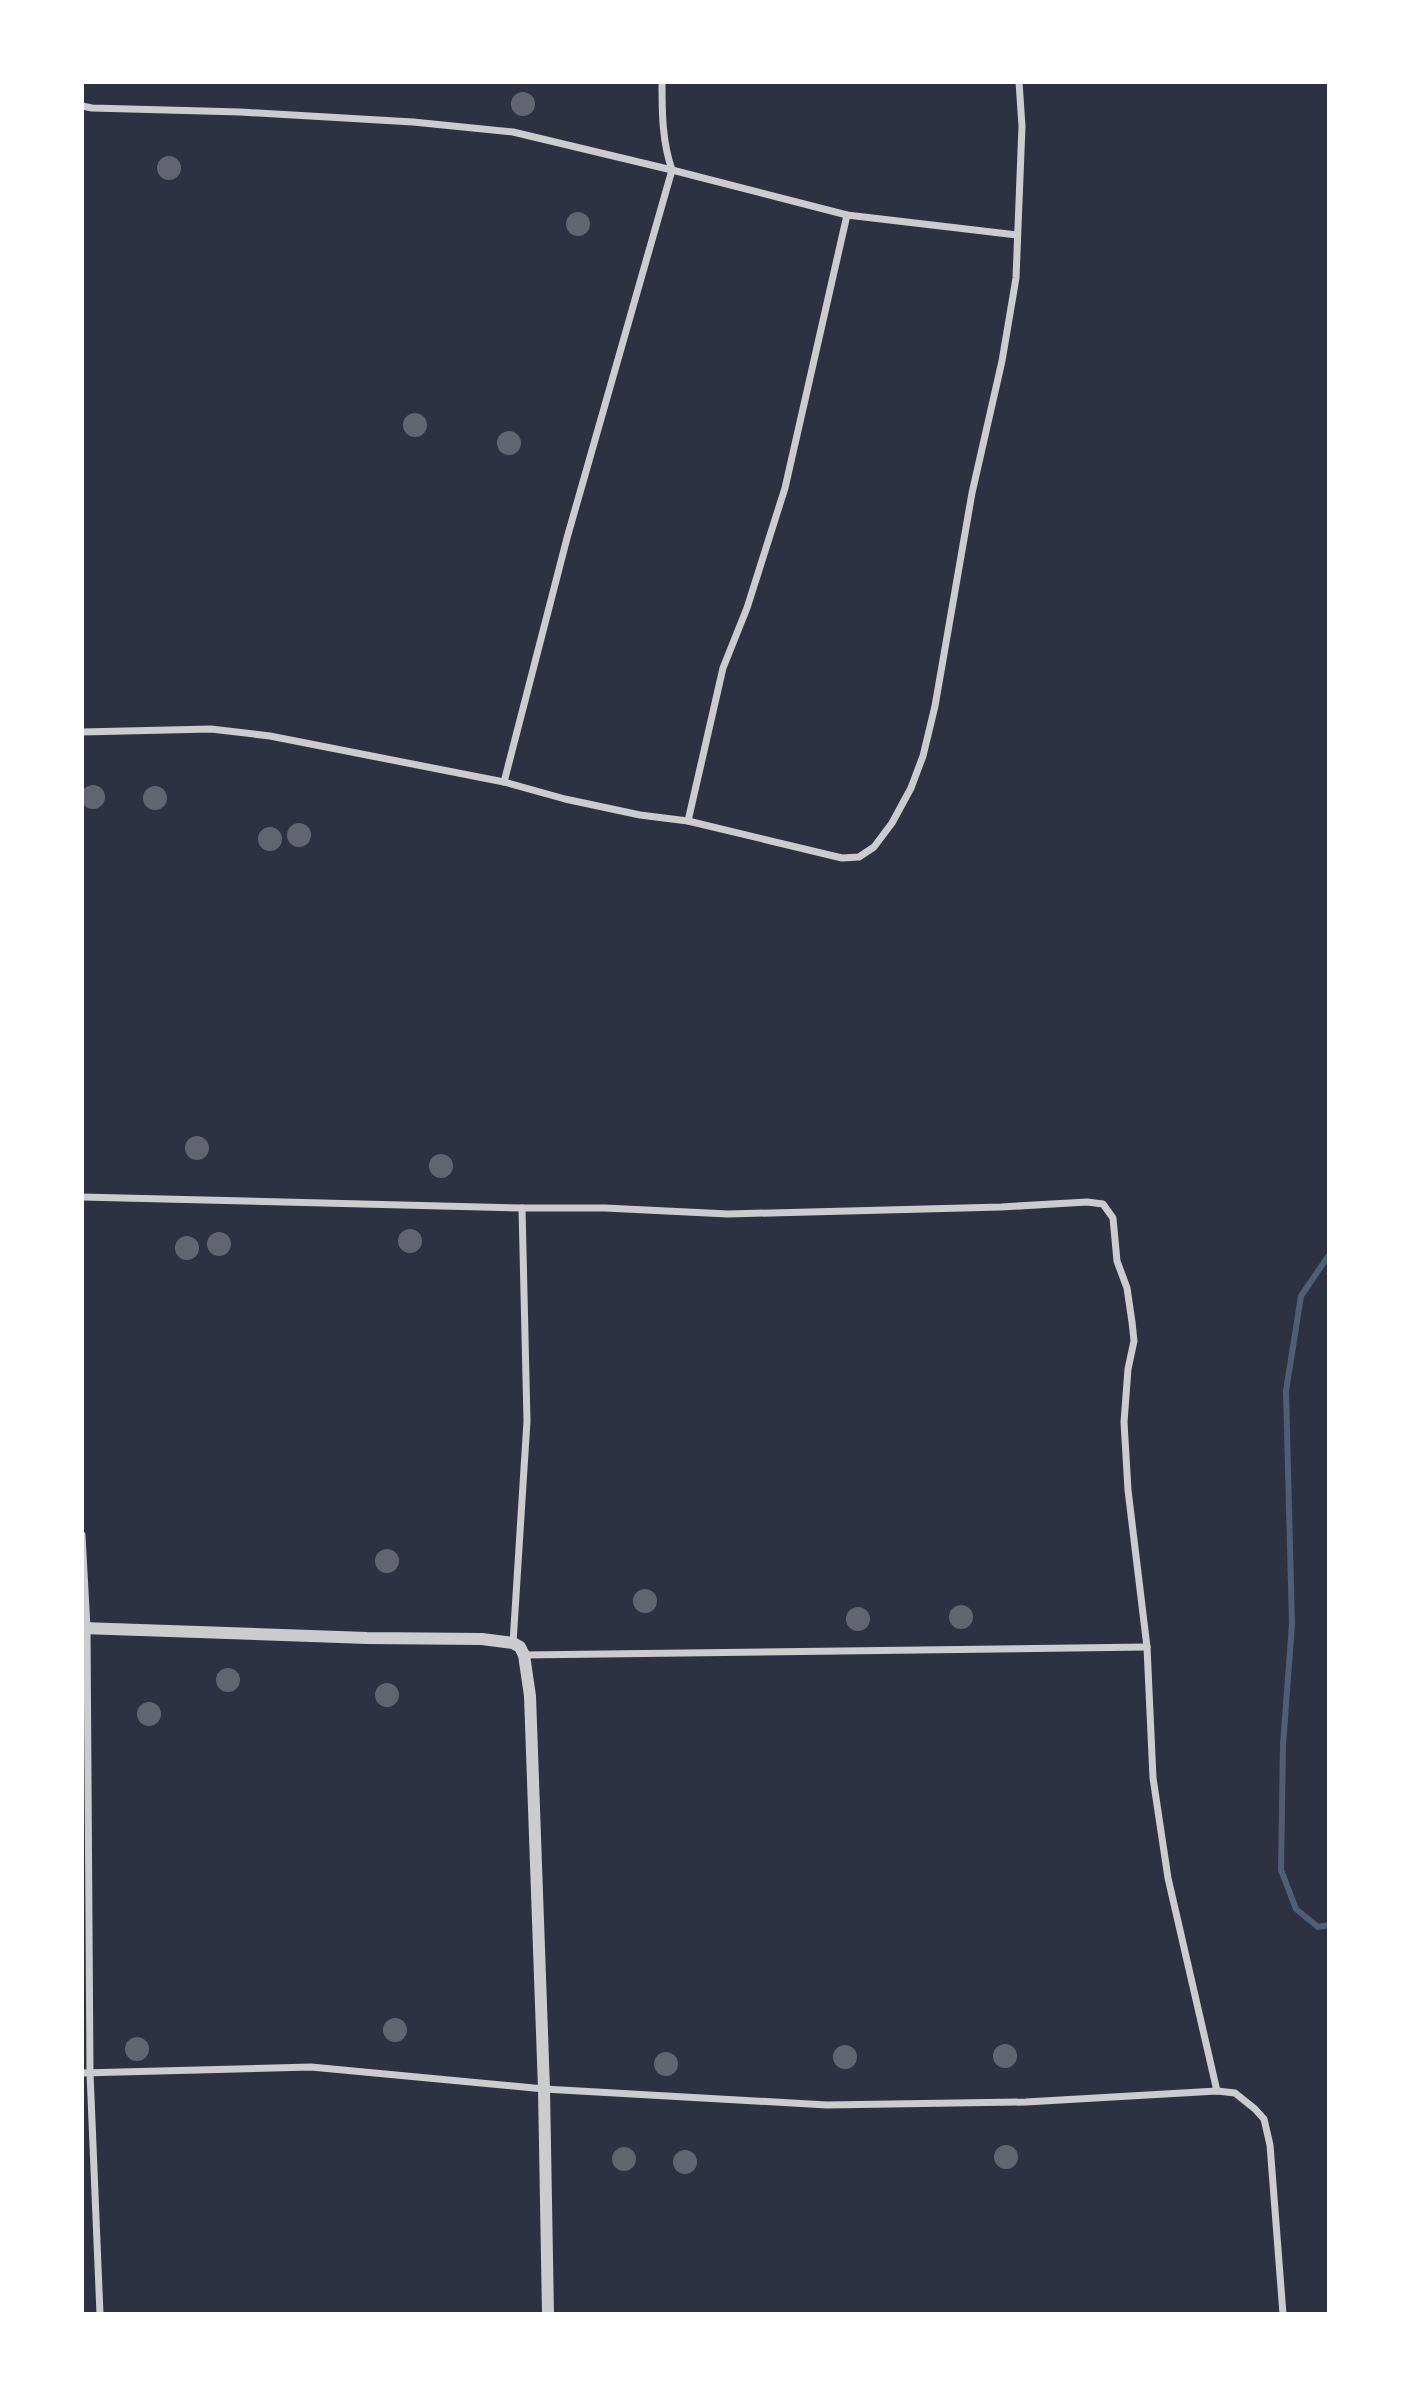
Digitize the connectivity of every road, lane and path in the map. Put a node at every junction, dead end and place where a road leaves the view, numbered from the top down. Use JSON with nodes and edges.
{"nodes":[{"id":1,"x":662,"y":82,"type":"edge"},
{"id":2,"x":1020,"y":82,"type":"edge"},
{"id":3,"x":82,"y":106,"type":"edge"},
{"id":4,"x":673,"y":170,"type":"junction"},
{"id":5,"x":847,"y":215,"type":"junction"},
{"id":6,"x":1017,"y":235,"type":"junction"},
{"id":7,"x":82,"y":732,"type":"edge"},
{"id":8,"x":504,"y":782,"type":"junction"},
{"id":9,"x":688,"y":821,"type":"junction"},
{"id":10,"x":82,"y":1197,"type":"edge"},
{"id":11,"x":522,"y":1208,"type":"junction"},
{"id":12,"x":82,"y":1535,"type":"edge"},
{"id":13,"x":85,"y":1628,"type":"edge"},
{"id":14,"x":513,"y":1643,"type":"junction"},
{"id":15,"x":1147,"y":1647,"type":"junction"},
{"id":16,"x":524,"y":1656,"type":"junction"},
{"id":17,"x":86,"y":2073,"type":"edge"},
{"id":18,"x":544,"y":2089,"type":"junction"},
{"id":19,"x":1217,"y":2091,"type":"junction"},
{"id":20,"x":100,"y":2314,"type":"edge"},
{"id":21,"x":548,"y":2314,"type":"edge"},
{"id":22,"x":1283,"y":2314,"type":"edge"}],
"edges":[{"from":1,"to":4,"type":"street"},
{"from":2,"to":6,"type":"street"},
{"from":3,"to":4,"type":"street"},
{"from":4,"to":5,"type":"street"},
{"from":4,"to":8,"type":"street"},
{"from":5,"to":6,"type":"street"},
{"from":5,"to":9,"type":"street"},
{"from":6,"to":9,"type":"street"},
{"from":7,"to":8,"type":"street"},
{"from":8,"to":9,"type":"street"},
{"from":10,"to":11,"type":"street"},
{"from":11,"to":14,"type":"street"},
{"from":11,"to":15,"type":"street"},
{"from":12,"to":13,"type":"street"},
{"from":13,"to":14,"type":"street"},
{"from":13,"to":17,"type":"street"},
{"from":14,"to":16,"type":"street"},
{"from":15,"to":16,"type":"street"},
{"from":15,"to":19,"type":"street"},
{"from":16,"to":18,"type":"street"},
{"from":17,"to":18,"type":"street"},
{"from":17,"to":20,"type":"street"},
{"from":18,"to":19,"type":"street"},
{"from":18,"to":21,"type":"street"},
{"from":19,"to":22,"type":"street"}]}
